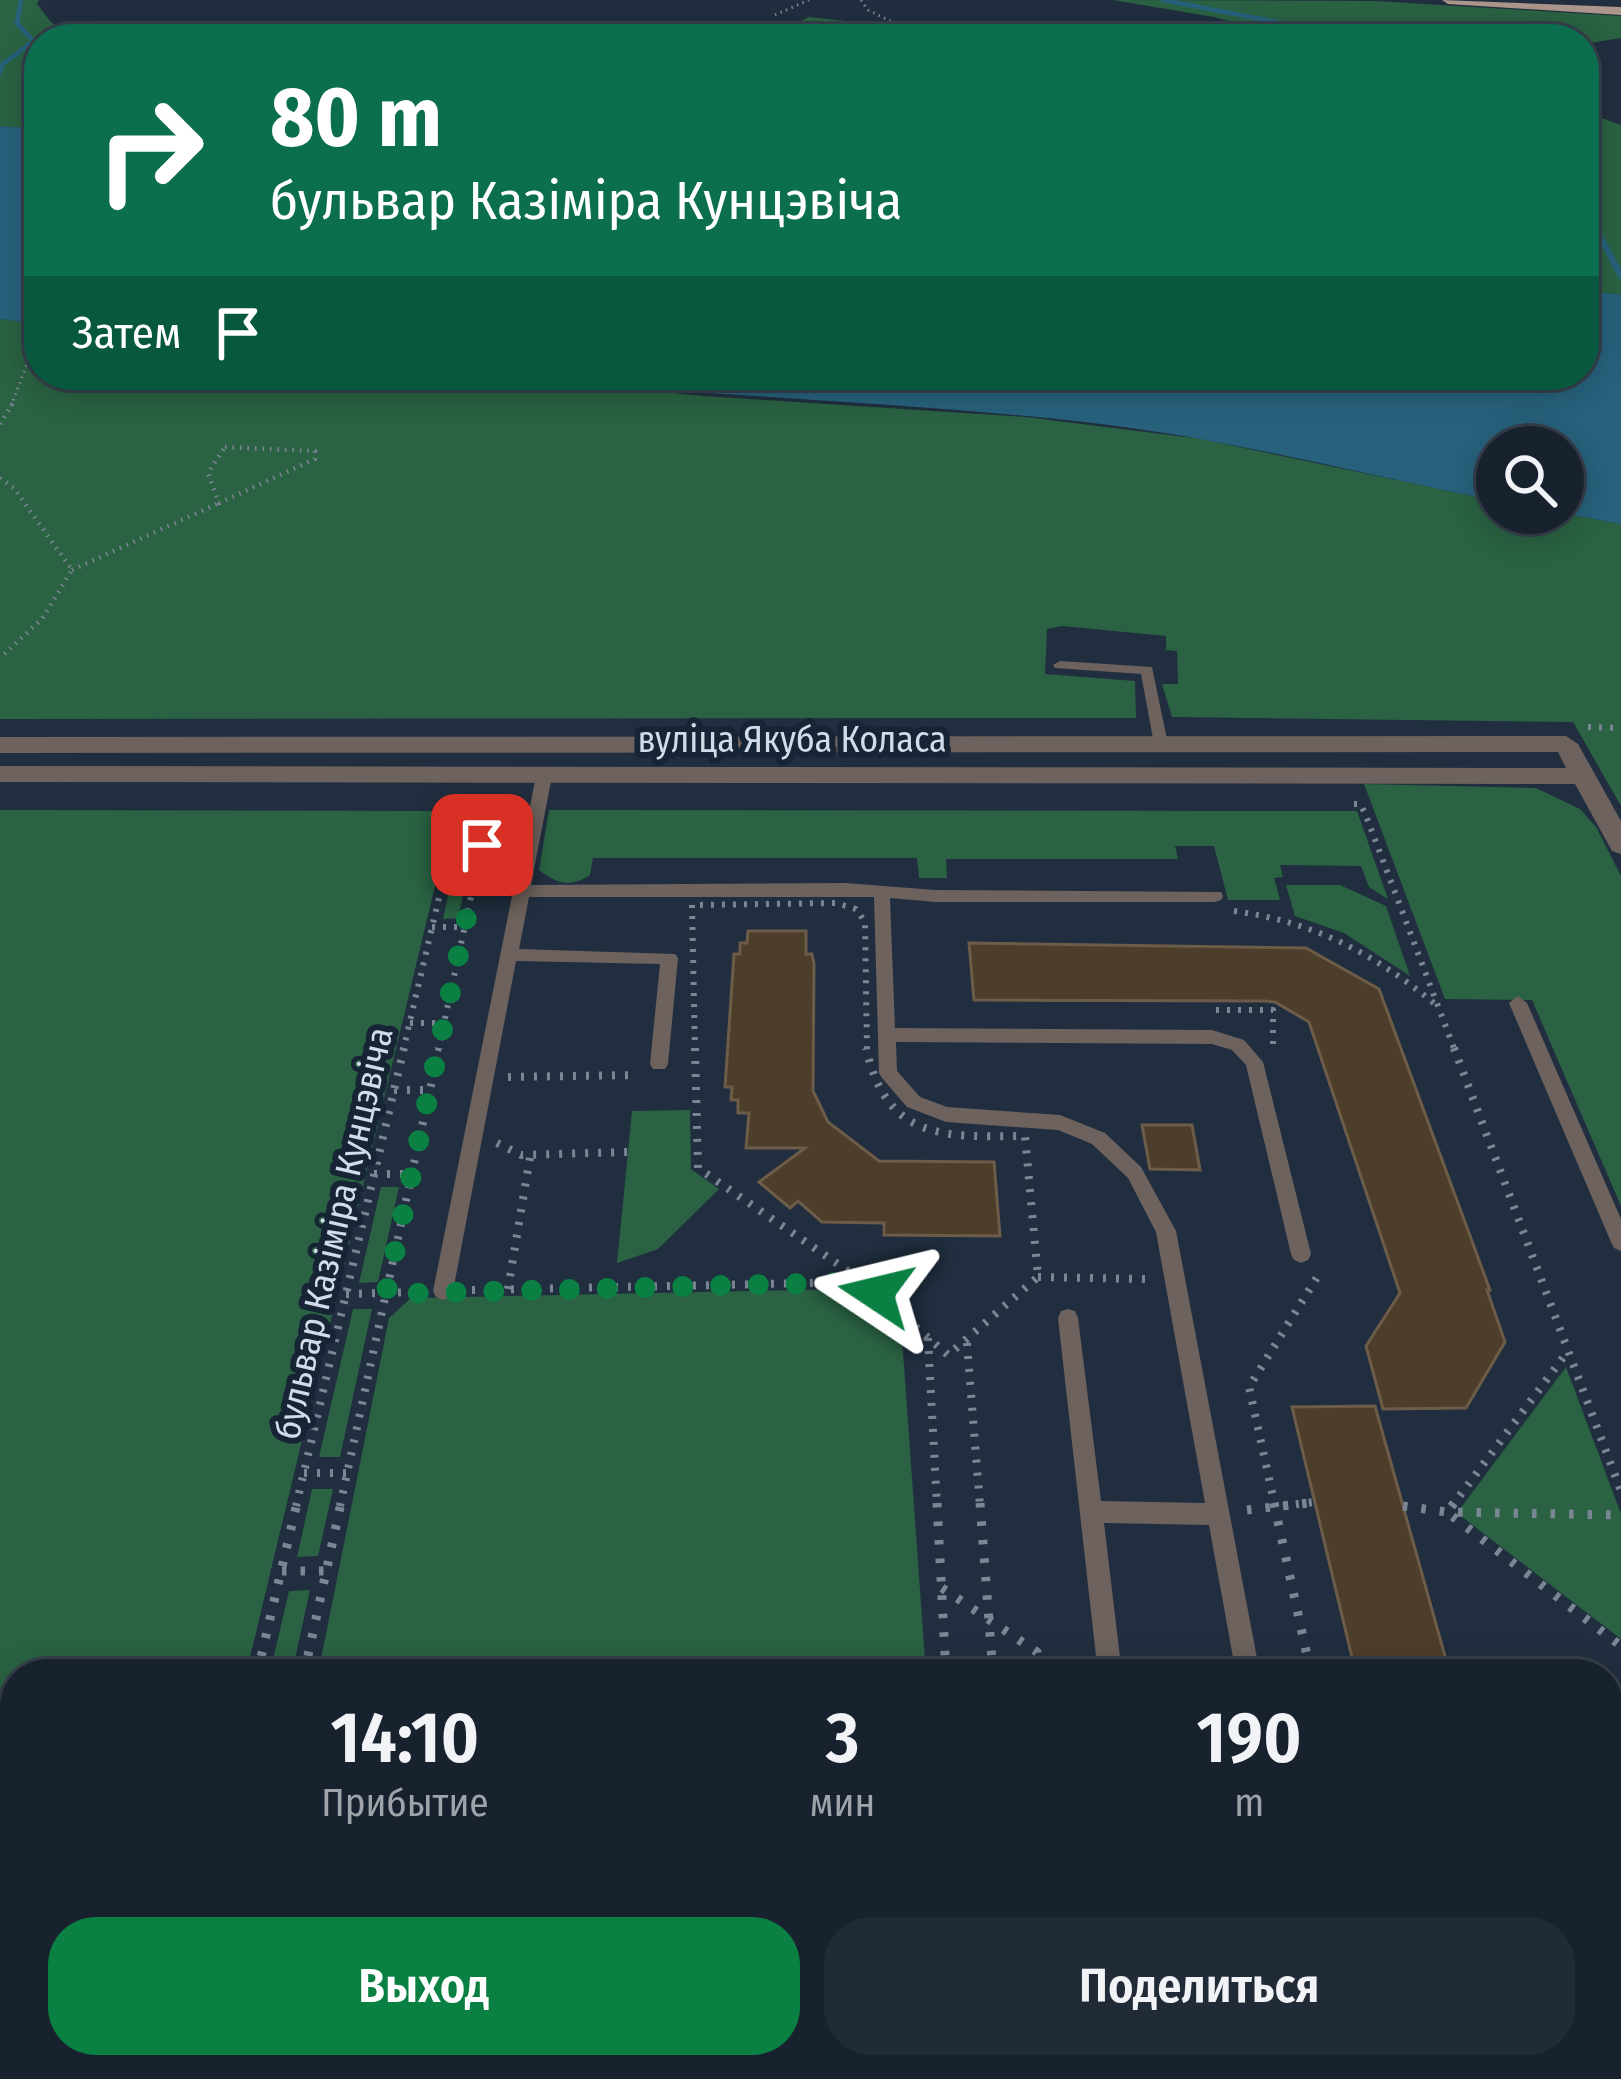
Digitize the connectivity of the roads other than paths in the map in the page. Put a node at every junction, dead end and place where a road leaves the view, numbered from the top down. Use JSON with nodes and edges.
{"nodes":[{"id":1,"x":1448,"y":0,"type":"edge"},
{"id":2,"x":1621,"y":11,"type":"edge"},
{"id":3,"x":1060,"y":665,"type":"dead end"},
{"id":4,"x":1161,"y":744,"type":"junction"},
{"id":5,"x":0,"y":745,"type":"edge"},
{"id":6,"x":0,"y":774,"type":"edge"},
{"id":7,"x":544,"y":776,"type":"junction"},
{"id":8,"x":1584,"y":776,"type":"junction"},
{"id":9,"x":1621,"y":844,"type":"edge"},
{"id":10,"x":521,"y":891,"type":"junction"},
{"id":11,"x":881,"y":891,"type":"junction"},
{"id":12,"x":1214,"y":904,"type":"road end"},
{"id":13,"x":509,"y":955,"type":"junction"},
{"id":14,"x":1518,"y":1004,"type":"dead end"},
{"id":15,"x":887,"y":1035,"type":"junction"},
{"id":16,"x":659,"y":1064,"type":"dead end"},
{"id":17,"x":1621,"y":1242,"type":"edge"},
{"id":18,"x":1301,"y":1254,"type":"dead end"},
{"id":19,"x":442,"y":1291,"type":"road end"},
{"id":20,"x":1068,"y":1318,"type":"dead end"},
{"id":21,"x":1091,"y":1512,"type":"junction"},
{"id":22,"x":1220,"y":1514,"type":"junction"},
{"id":23,"x":1108,"y":1659,"type":"edge"},
{"id":24,"x":1245,"y":1659,"type":"edge"}],
"edges":[{"from":1,"to":2,"type":"main road"},
{"from":3,"to":4,"type":"lane"},
{"from":4,"to":5,"type":"street","name":"вуліца Якуба Коласа"},
{"from":4,"to":8,"type":"street","name":"вуліца Якуба Коласа"},
{"from":6,"to":7,"type":"street","name":"вуліца Якуба Коласа"},
{"from":7,"to":8,"type":"street","name":"вуліца Якуба Коласа"},
{"from":7,"to":10,"type":"lane"},
{"from":8,"to":9,"type":"street"},
{"from":10,"to":11,"type":"lane"},
{"from":10,"to":13,"type":"lane"},
{"from":11,"to":12,"type":"lane"},
{"from":11,"to":15,"type":"lane"},
{"from":13,"to":16,"type":"lane"},
{"from":13,"to":19,"type":"lane"},
{"from":14,"to":17,"type":"lane"},
{"from":15,"to":18,"type":"lane"},
{"from":15,"to":22,"type":"lane"},
{"from":20,"to":21,"type":"lane"},
{"from":21,"to":22,"type":"lane"},
{"from":21,"to":23,"type":"lane"},
{"from":22,"to":24,"type":"lane"}]}
